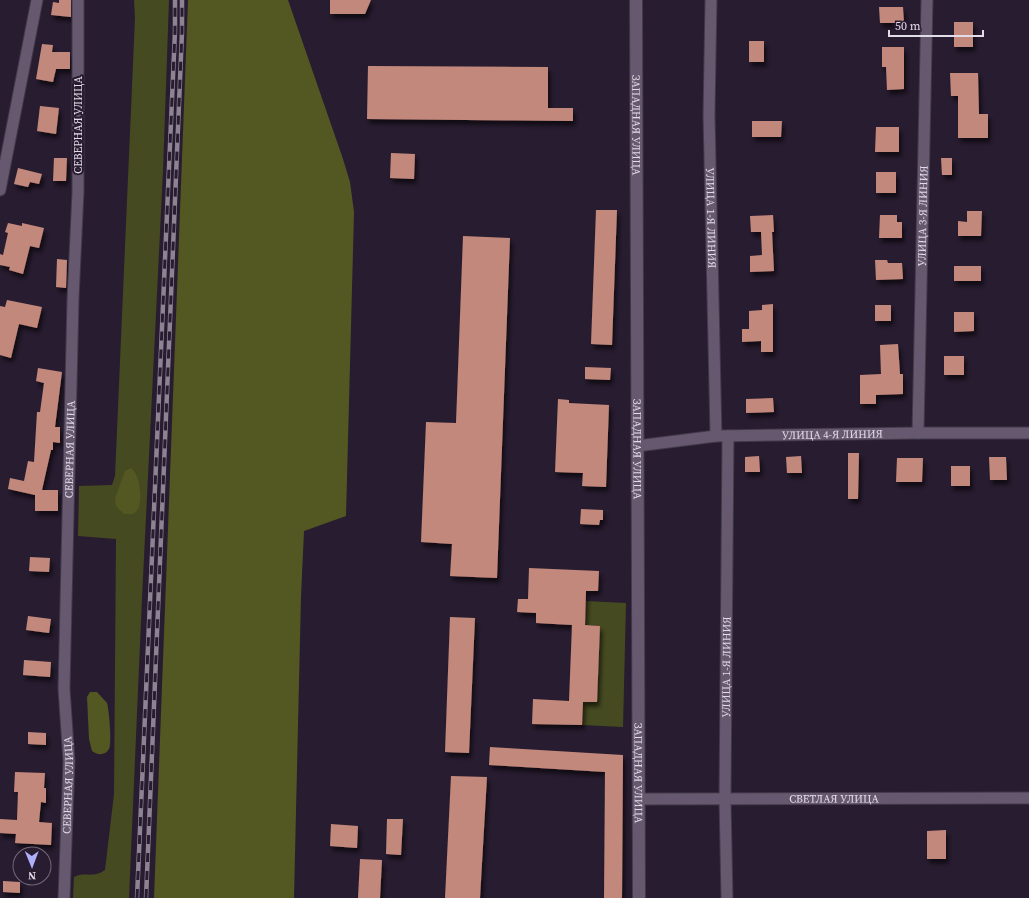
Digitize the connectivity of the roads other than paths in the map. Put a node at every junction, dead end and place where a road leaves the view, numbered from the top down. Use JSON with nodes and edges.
{"nodes":[{"id":1,"x":38,"y":0,"type":"edge"},
{"id":2,"x":78,"y":0,"type":"edge"},
{"id":3,"x":636,"y":0,"type":"edge"},
{"id":4,"x":711,"y":0,"type":"edge"},
{"id":5,"x":927,"y":0,"type":"edge"},
{"id":6,"x":0,"y":190,"type":"edge"},
{"id":7,"x":918,"y":433,"type":"junction"},
{"id":8,"x":1029,"y":433,"type":"edge"},
{"id":9,"x":716,"y":436,"type":"junction"},
{"id":10,"x":728,"y":436,"type":"junction"},
{"id":11,"x":637,"y":446,"type":"junction"},
{"id":12,"x":1029,"y":798,"type":"edge"},
{"id":13,"x":639,"y":799,"type":"junction"},
{"id":14,"x":725,"y":799,"type":"junction"},
{"id":15,"x":64,"y":898,"type":"edge"},
{"id":16,"x":639,"y":898,"type":"edge"},
{"id":17,"x":727,"y":898,"type":"edge"}],
"edges":[{"from":1,"to":6,"type":"street"},
{"from":2,"to":15,"type":"street","name":"СЕВЕРНАЯ УЛИЦА"},
{"from":3,"to":11,"type":"street","name":"ЗАПАДНАЯ УЛИЦА"},
{"from":4,"to":9,"type":"street","name":"УЛИЦА 1-Я ЛИНИЯ"},
{"from":5,"to":7,"type":"street","name":"УЛИЦА 3-Я ЛИНИЯ"},
{"from":7,"to":8,"type":"street","name":"УЛИЦА 4-Я ЛИНИЯ"},
{"from":7,"to":10,"type":"street","name":"УЛИЦА 4-Я ЛИНИЯ"},
{"from":9,"to":10,"type":"street","name":"УЛИЦА 4-Я ЛИНИЯ"},
{"from":9,"to":11,"type":"street","name":"УЛИЦА 4-Я ЛИНИЯ"},
{"from":10,"to":14,"type":"street","name":"УЛИЦА 1-Я ЛИНИЯ"},
{"from":11,"to":13,"type":"street","name":"ЗАПАДНАЯ УЛИЦА"},
{"from":12,"to":14,"type":"street","name":"СВЕТЛАЯ УЛИЦА"},
{"from":13,"to":14,"type":"street","name":"СВЕТЛАЯ УЛИЦА"},
{"from":13,"to":16,"type":"street","name":"ЗАПАДНАЯ УЛИЦА"},
{"from":14,"to":17,"type":"street","name":"УЛИЦА 1-Я ЛИНИЯ"}]}
